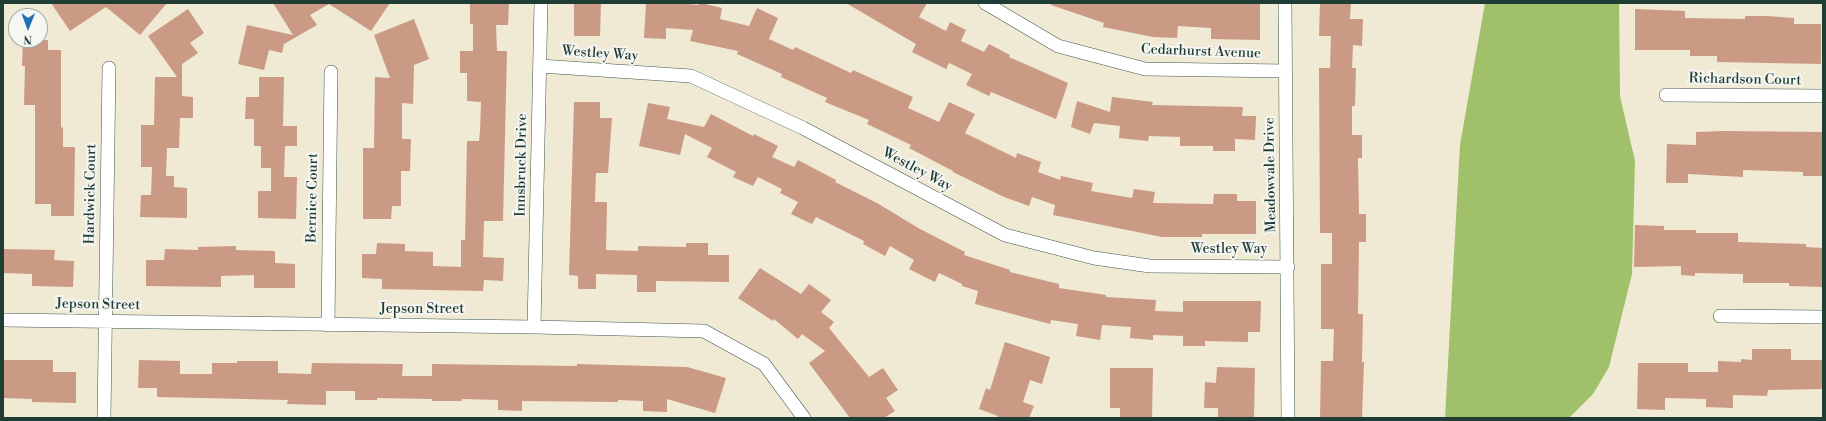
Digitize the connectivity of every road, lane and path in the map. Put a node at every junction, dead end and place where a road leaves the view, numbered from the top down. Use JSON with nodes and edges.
{"nodes":[{"id":1,"x":541,"y":3,"type":"edge"},
{"id":2,"x":985,"y":3,"type":"edge"},
{"id":3,"x":1285,"y":3,"type":"edge"},
{"id":4,"x":540,"y":66,"type":"junction"},
{"id":5,"x":109,"y":68,"type":"dead end"},
{"id":6,"x":1286,"y":71,"type":"junction"},
{"id":7,"x":331,"y":72,"type":"dead end"},
{"id":8,"x":1666,"y":95,"type":"dead end"},
{"id":9,"x":1823,"y":96,"type":"edge"},
{"id":10,"x":1288,"y":267,"type":"junction"},
{"id":11,"x":1720,"y":316,"type":"dead end"},
{"id":12,"x":1823,"y":316,"type":"edge"},
{"id":13,"x":3,"y":320,"type":"edge"},
{"id":14,"x":105,"y":321,"type":"junction"},
{"id":15,"x":328,"y":325,"type":"junction"},
{"id":16,"x":534,"y":327,"type":"junction"},
{"id":17,"x":104,"y":418,"type":"edge"},
{"id":18,"x":804,"y":418,"type":"edge"},
{"id":19,"x":1288,"y":418,"type":"edge"}],
"edges":[{"from":1,"to":4,"type":"street","name":"Innsbruck Drive"},
{"from":2,"to":6,"type":"street","name":"Cedarhurst Avenue"},
{"from":3,"to":6,"type":"street","name":"Meadowvale Drive"},
{"from":4,"to":10,"type":"street","name":"Westley Way"},
{"from":4,"to":16,"type":"street","name":"Innsbruck Drive"},
{"from":5,"to":14,"type":"street","name":"Hardwick Court"},
{"from":6,"to":10,"type":"street","name":"Meadowvale Drive"},
{"from":7,"to":15,"type":"street","name":"Bernice Court"},
{"from":8,"to":9,"type":"street","name":"Richardson Court"},
{"from":10,"to":19,"type":"street","name":"Meadowvale Drive"},
{"from":11,"to":12,"type":"street"},
{"from":13,"to":14,"type":"street","name":"Jepson Street"},
{"from":14,"to":15,"type":"street","name":"Jepson Street"},
{"from":14,"to":17,"type":"street","name":"Hardwick Court"},
{"from":15,"to":16,"type":"street","name":"Jepson Street"},
{"from":16,"to":18,"type":"street","name":"Jepson Street"}]}
